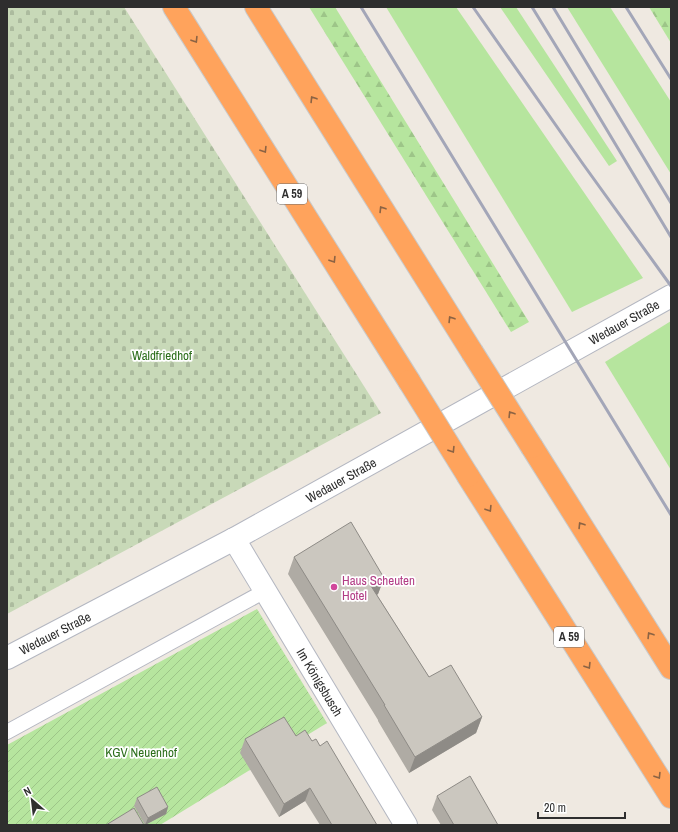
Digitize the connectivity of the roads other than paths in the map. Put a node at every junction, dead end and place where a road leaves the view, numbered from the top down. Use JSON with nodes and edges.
{"nodes":[{"id":1,"x":174,"y":7,"type":"edge"},
{"id":2,"x":256,"y":7,"type":"edge"},
{"id":3,"x":671,"y":296,"type":"edge"},
{"id":4,"x":234,"y":539,"type":"junction"},
{"id":5,"x":266,"y":591,"type":"junction"},
{"id":6,"x":7,"y":658,"type":"edge"},
{"id":7,"x":671,"y":668,"type":"edge"},
{"id":8,"x":7,"y":732,"type":"edge"},
{"id":9,"x":671,"y":797,"type":"edge"},
{"id":10,"x":406,"y":825,"type":"edge"}],
"edges":[{"from":1,"to":9,"type":"highway","number":"A 59","one_way":true,"bridge":true},
{"from":7,"to":2,"type":"highway","one_way":true,"bridge":true},
{"from":3,"to":4,"type":"street","name":"Wedauer Straße"},
{"from":4,"to":5,"type":"street","name":"Im Königsbusch"},
{"from":4,"to":6,"type":"street","name":"Wedauer Straße"},
{"from":5,"to":8,"type":"lane"},
{"from":5,"to":10,"type":"street","name":"Im Königsbusch"}]}
